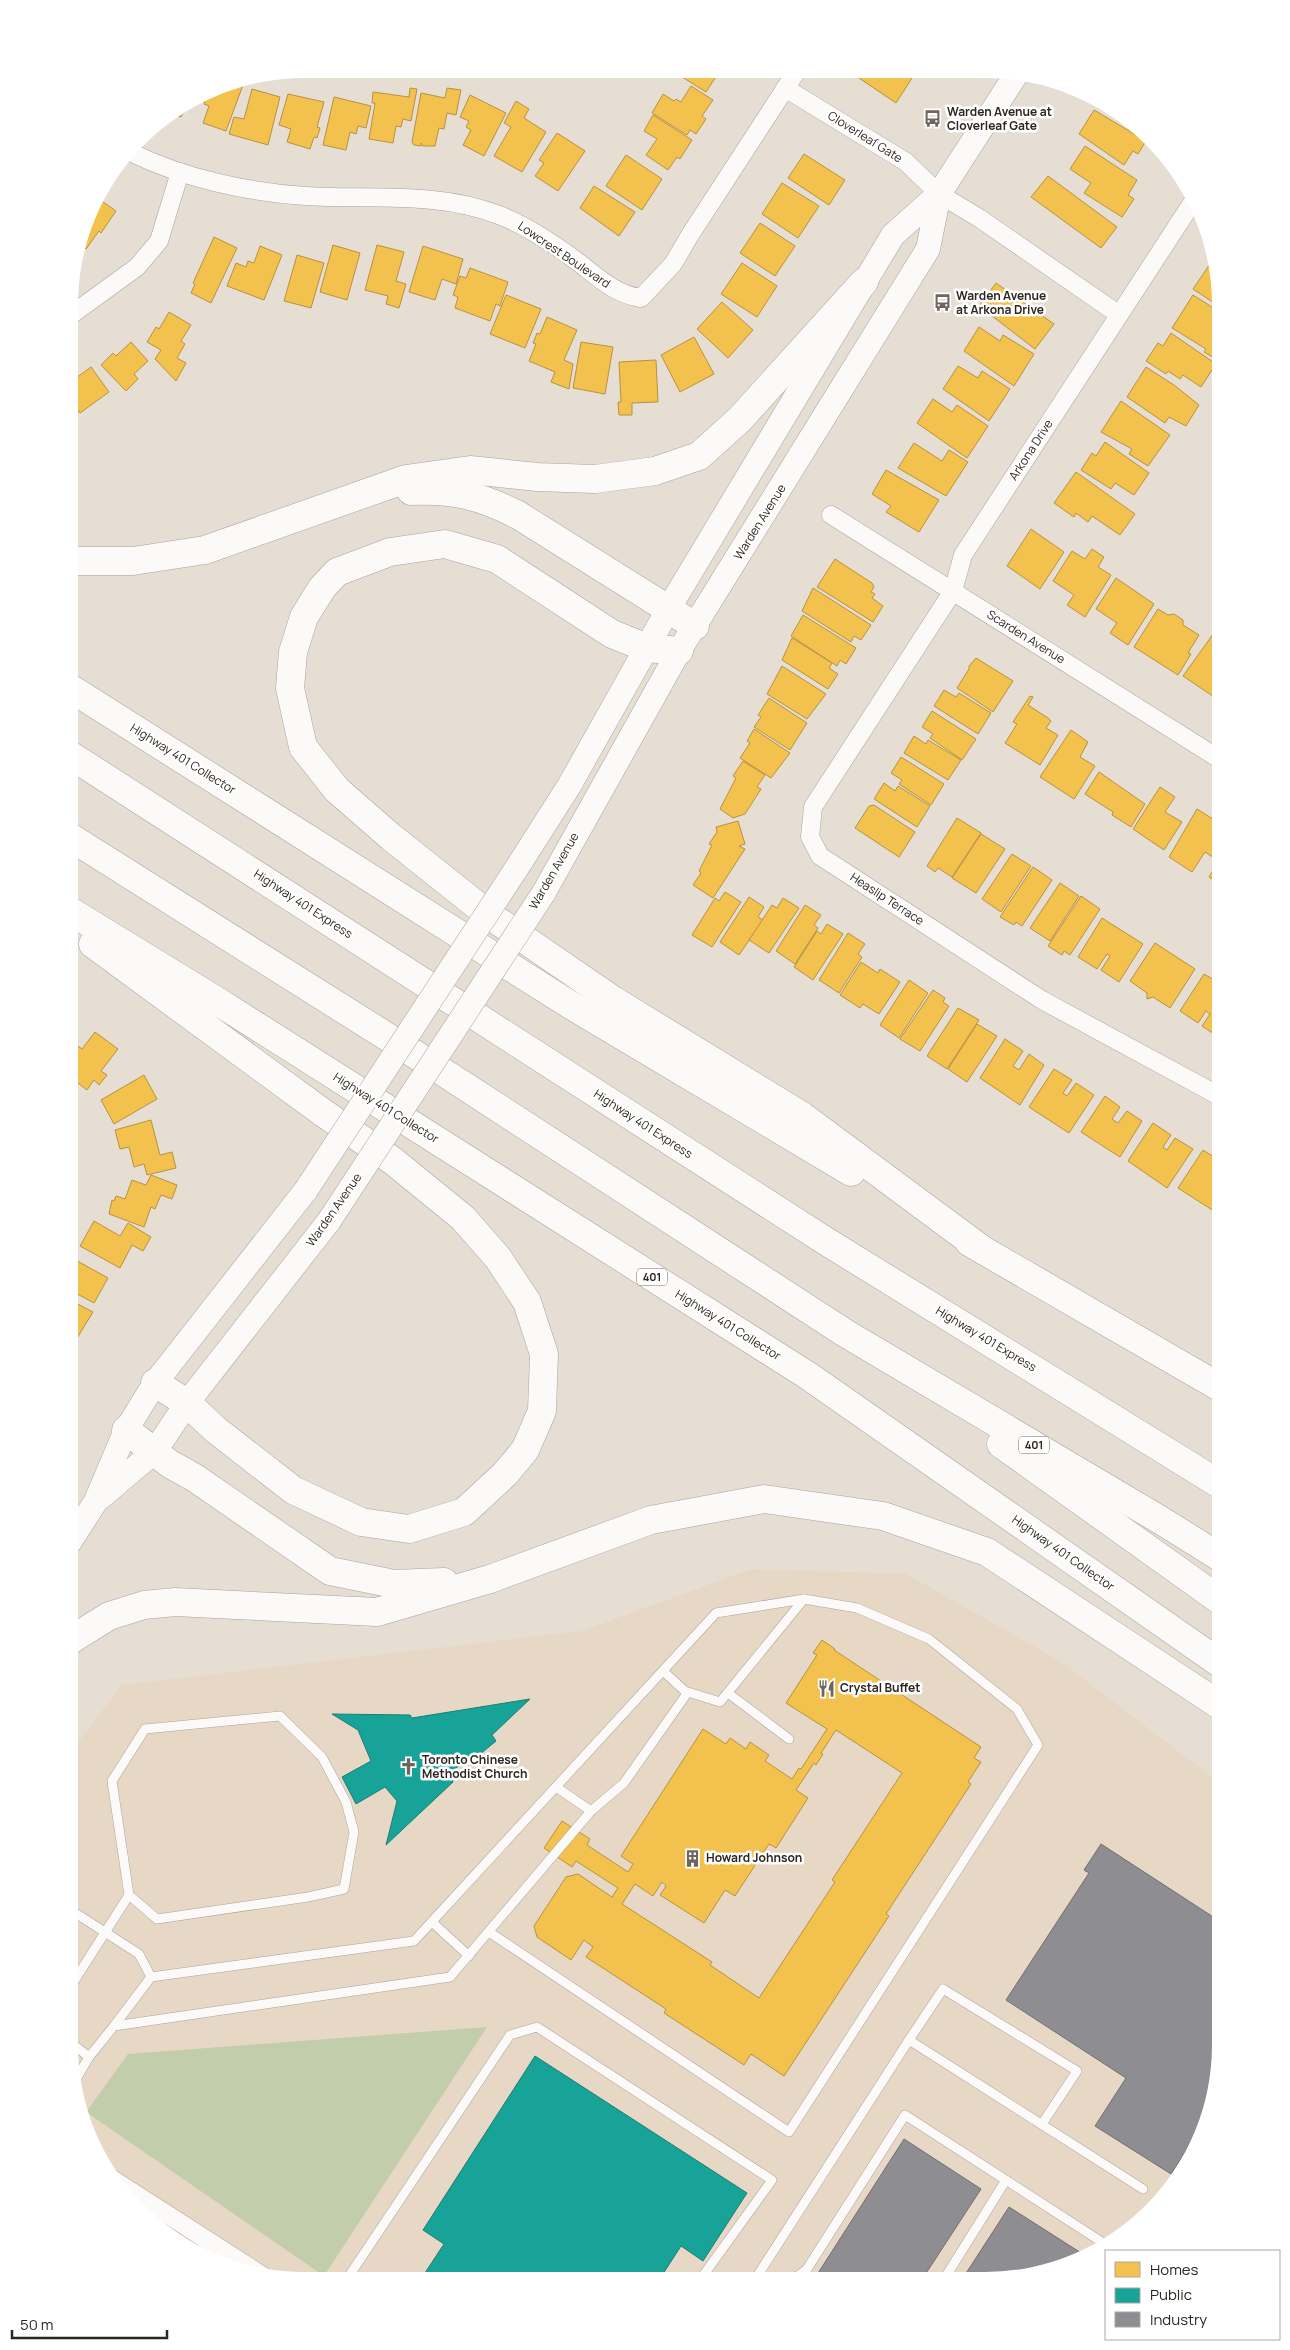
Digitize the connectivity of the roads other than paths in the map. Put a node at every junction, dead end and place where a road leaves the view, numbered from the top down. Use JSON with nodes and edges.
{"nodes":[{"id":1,"x":792,"y":78,"type":"edge"},
{"id":2,"x":1014,"y":79,"type":"edge"},
{"id":3,"x":785,"y":88,"type":"junction"},
{"id":4,"x":135,"y":154,"type":"edge"},
{"id":5,"x":180,"y":172,"type":"junction"},
{"id":6,"x":939,"y":194,"type":"junction"},
{"id":7,"x":1190,"y":206,"type":"edge"},
{"id":8,"x":864,"y":282,"type":"junction"},
{"id":9,"x":78,"y":310,"type":"edge"},
{"id":10,"x":1118,"y":314,"type":"junction"},
{"id":11,"x":364,"y":493,"type":"junction"},
{"id":12,"x":831,"y":515,"type":"dead end"},
{"id":13,"x":78,"y":561,"type":"edge"},
{"id":14,"x":953,"y":591,"type":"junction"},
{"id":15,"x":668,"y":608,"type":"junction"},
{"id":16,"x":695,"y":626,"type":"junction"},
{"id":17,"x":647,"y":648,"type":"junction"},
{"id":18,"x":679,"y":651,"type":"junction"},
{"id":19,"x":78,"y":693,"type":"edge"},
{"id":20,"x":1212,"y":754,"type":"edge"},
{"id":21,"x":78,"y":760,"type":"edge"},
{"id":22,"x":78,"y":842,"type":"edge"},
{"id":23,"x":78,"y":916,"type":"edge"},
{"id":24,"x":78,"y":933,"type":"edge"},
{"id":25,"x":1212,"y":1093,"type":"edge"},
{"id":26,"x":984,"y":1251,"type":"junction"},
{"id":27,"x":845,"y":1333,"type":"junction"},
{"id":28,"x":155,"y":1382,"type":"junction"},
{"id":29,"x":1212,"y":1383,"type":"edge"},
{"id":30,"x":187,"y":1403,"type":"junction"},
{"id":31,"x":126,"y":1430,"type":"junction"},
{"id":32,"x":155,"y":1451,"type":"junction"},
{"id":33,"x":1212,"y":1479,"type":"edge"},
{"id":34,"x":96,"y":1501,"type":"junction"},
{"id":35,"x":78,"y":1529,"type":"edge"},
{"id":36,"x":1212,"y":1552,"type":"edge"},
{"id":37,"x":490,"y":1579,"type":"junction"},
{"id":38,"x":1212,"y":1595,"type":"edge"},
{"id":39,"x":804,"y":1599,"type":"junction"},
{"id":40,"x":78,"y":1636,"type":"edge"},
{"id":41,"x":1212,"y":1658,"type":"edge"},
{"id":42,"x":663,"y":1671,"type":"junction"},
{"id":43,"x":687,"y":1693,"type":"junction"},
{"id":44,"x":728,"y":1693,"type":"junction"},
{"id":45,"x":1212,"y":1700,"type":"edge"},
{"id":46,"x":789,"y":1740,"type":"dead end"},
{"id":47,"x":556,"y":1787,"type":"junction"},
{"id":48,"x":591,"y":1811,"type":"junction"},
{"id":49,"x":129,"y":1895,"type":"junction"},
{"id":50,"x":78,"y":1915,"type":"edge"},
{"id":51,"x":432,"y":1922,"type":"junction"},
{"id":52,"x":105,"y":1932,"type":"junction"},
{"id":53,"x":488,"y":1932,"type":"junction"},
{"id":54,"x":469,"y":1956,"type":"junction"},
{"id":55,"x":78,"y":1975,"type":"edge"},
{"id":56,"x":151,"y":1977,"type":"junction"},
{"id":57,"x":114,"y":2026,"type":"junction"},
{"id":58,"x":909,"y":2040,"type":"junction"},
{"id":59,"x":78,"y":2048,"type":"edge"},
{"id":60,"x":89,"y":2057,"type":"junction"},
{"id":61,"x":79,"y":2074,"type":"edge"},
{"id":62,"x":1042,"y":2124,"type":"junction"},
{"id":63,"x":1006,"y":2180,"type":"junction"},
{"id":64,"x":1143,"y":2188,"type":"dead end"},
{"id":65,"x":130,"y":2191,"type":"edge"},
{"id":66,"x":1100,"y":2241,"type":"edge"},
{"id":67,"x":240,"y":2263,"type":"edge"},
{"id":68,"x":352,"y":2272,"type":"edge"},
{"id":69,"x":706,"y":2272,"type":"edge"},
{"id":70,"x":760,"y":2272,"type":"edge"},
{"id":71,"x":803,"y":2272,"type":"edge"},
{"id":72,"x":949,"y":2272,"type":"edge"}],
"edges":[{"from":1,"to":3,"type":"street","name":"Lowcrest Boulevard"},
{"from":2,"to":6,"type":"main road","name":"Warden Avenue"},
{"from":3,"to":5,"type":"street","name":"Lowcrest Boulevard"},
{"from":3,"to":6,"type":"street","name":"Cloverleaf Gate"},
{"from":4,"to":5,"type":"street","name":"Lowcrest Boulevard"},
{"from":5,"to":9,"type":"street"},
{"from":6,"to":8,"type":"main road","name":"Warden Avenue"},
{"from":6,"to":10,"type":"street"},
{"from":6,"to":16,"type":"main road","name":"Warden Avenue"},
{"from":7,"to":10,"type":"street","name":"Arkona Drive"},
{"from":8,"to":11,"type":"highway"},
{"from":8,"to":15,"type":"main road","name":"Warden Avenue"},
{"from":10,"to":14,"type":"street","name":"Arkona Drive"},
{"from":11,"to":13,"type":"highway"},
{"from":11,"to":15,"type":"highway"},
{"from":12,"to":14,"type":"street","name":"Scarden Avenue"},
{"from":14,"to":20,"type":"street","name":"Scarden Avenue"},
{"from":14,"to":25,"type":"street","name":"Heaslip Terrace"},
{"from":15,"to":16,"type":"highway"},
{"from":15,"to":17,"type":"main road","name":"Warden Avenue"},
{"from":16,"to":18,"type":"main road","name":"Warden Avenue"},
{"from":17,"to":18,"type":"highway"},
{"from":17,"to":26,"type":"highway"},
{"from":17,"to":28,"type":"main road","name":"Warden Avenue","bridge":true},
{"from":18,"to":30,"type":"main road","name":"Warden Avenue","bridge":true},
{"from":19,"to":26,"type":"highway","name":"Highway 401 Collector"},
{"from":21,"to":33,"type":"highway","name":"Highway 401 Express"},
{"from":22,"to":27,"type":"highway","number":"401"},
{"from":23,"to":41,"type":"highway","name":"Highway 401 Collector","number":"401"},
{"from":24,"to":30,"type":"highway"},
{"from":26,"to":29,"type":"highway","name":"Highway 401 Collector"},
{"from":27,"to":36,"type":"highway","number":"401"},
{"from":27,"to":38,"type":"highway"},
{"from":28,"to":30,"type":"highway"},
{"from":28,"to":31,"type":"main road","name":"Warden Avenue"},
{"from":30,"to":32,"type":"main road","name":"Warden Avenue"},
{"from":31,"to":32,"type":"highway"},
{"from":31,"to":34,"type":"main road","name":"Warden Avenue"},
{"from":32,"to":34,"type":"main road","name":"Warden Avenue"},
{"from":32,"to":37,"type":"highway"},
{"from":34,"to":35,"type":"main road","name":"Warden Avenue"},
{"from":37,"to":40,"type":"highway"},
{"from":37,"to":45,"type":"highway"},
{"from":39,"to":42,"type":"lane"},
{"from":39,"to":44,"type":"lane"},
{"from":39,"to":53,"type":"lane"},
{"from":42,"to":43,"type":"lane"},
{"from":42,"to":47,"type":"lane"},
{"from":43,"to":44,"type":"lane"},
{"from":43,"to":48,"type":"lane"},
{"from":44,"to":46,"type":"lane"},
{"from":47,"to":48,"type":"lane"},
{"from":47,"to":51,"type":"lane"},
{"from":48,"to":53,"type":"lane"},
{"from":49,"to":49,"type":"lane"},
{"from":49,"to":52,"type":"lane"},
{"from":50,"to":52,"type":"lane"},
{"from":51,"to":54,"type":"lane"},
{"from":51,"to":56,"type":"lane"},
{"from":52,"to":55,"type":"lane"},
{"from":52,"to":56,"type":"lane"},
{"from":53,"to":54,"type":"lane"},
{"from":54,"to":57,"type":"lane"},
{"from":56,"to":57,"type":"lane"},
{"from":57,"to":60,"type":"lane"},
{"from":58,"to":62,"type":"lane"},
{"from":58,"to":62,"type":"lane"},
{"from":58,"to":70,"type":"lane"},
{"from":59,"to":60,"type":"lane"},
{"from":60,"to":61,"type":"lane"},
{"from":62,"to":64,"type":"lane"},
{"from":63,"to":66,"type":"lane"},
{"from":63,"to":71,"type":"lane"},
{"from":63,"to":72,"type":"lane"},
{"from":65,"to":67,"type":"street"},
{"from":68,"to":69,"type":"lane"}]}
